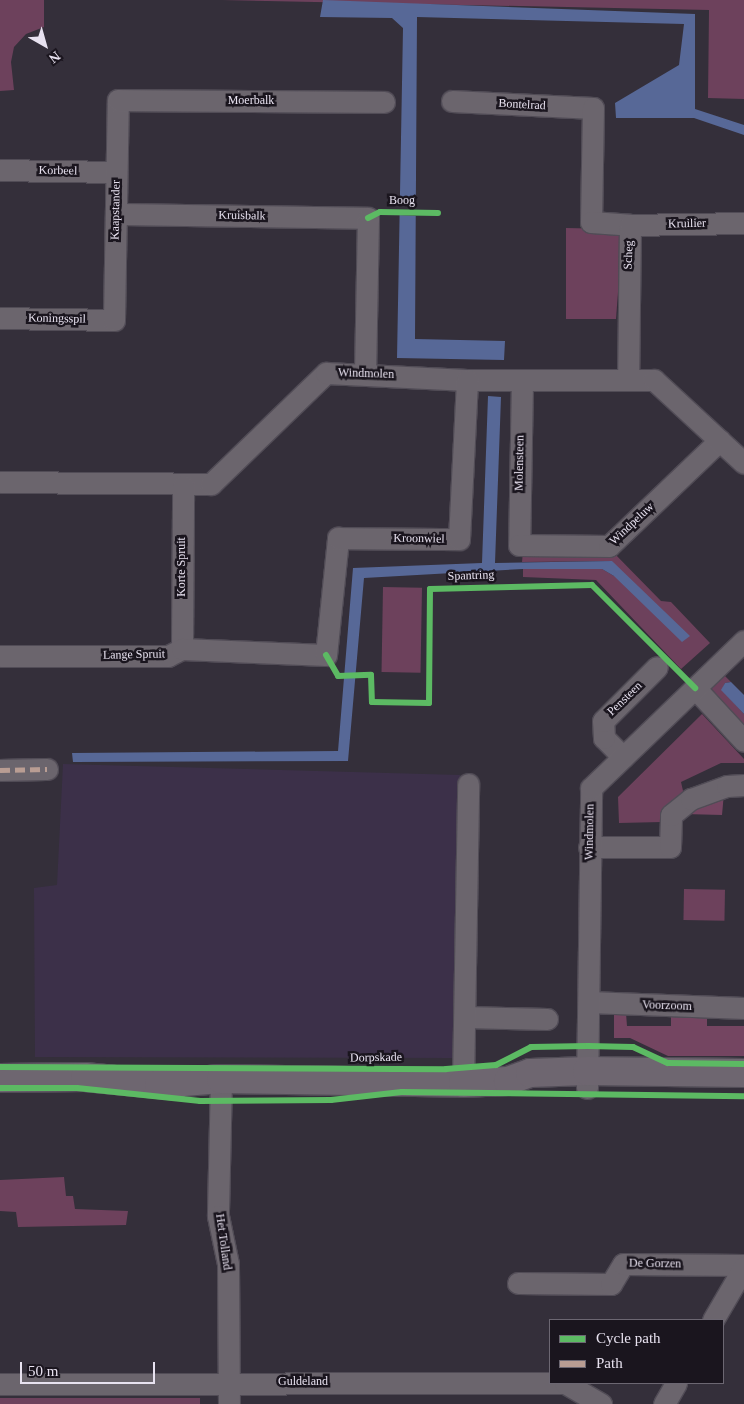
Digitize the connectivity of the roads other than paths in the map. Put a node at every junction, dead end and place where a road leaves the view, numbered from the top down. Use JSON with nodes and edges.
{"nodes":[{"id":1,"x":118,"y":100,"type":"joint"},
{"id":2,"x":452,"y":101,"type":"dead end"},
{"id":3,"x":384,"y":102,"type":"dead end"},
{"id":4,"x":593,"y":108,"type":"joint"},
{"id":5,"x":0,"y":170,"type":"edge"},
{"id":6,"x":116,"y":172,"type":"junction"},
{"id":7,"x":116,"y":214,"type":"junction"},
{"id":8,"x":744,"y":223,"type":"edge"},
{"id":9,"x":630,"y":225,"type":"junction"},
{"id":10,"x":0,"y":318,"type":"edge"},
{"id":11,"x":114,"y":320,"type":"joint"},
{"id":12,"x":365,"y":373,"type":"junction"},
{"id":13,"x":628,"y":378,"type":"junction"},
{"id":14,"x":467,"y":380,"type":"junction"},
{"id":15,"x":522,"y":381,"type":"junction"},
{"id":16,"x":720,"y":440,"type":"junction"},
{"id":17,"x":744,"y":463,"type":"edge"},
{"id":18,"x":0,"y":482,"type":"edge"},
{"id":19,"x":183,"y":486,"type":"junction"},
{"id":20,"x":519,"y":545,"type":"joint"},
{"id":21,"x":744,"y":641,"type":"edge"},
{"id":22,"x":182,"y":649,"type":"junction"},
{"id":23,"x":326,"y":655,"type":"joint"},
{"id":24,"x":0,"y":656,"type":"edge"},
{"id":25,"x":657,"y":667,"type":"dead end"},
{"id":26,"x":695,"y":688,"type":"junction"},
{"id":27,"x":744,"y":741,"type":"edge"},
{"id":28,"x":623,"y":757,"type":"junction"},
{"id":29,"x":0,"y":770,"type":"edge"},
{"id":30,"x":47,"y":770,"type":"dead end"},
{"id":31,"x":468,"y":784,"type":"dead end"},
{"id":32,"x":744,"y":786,"type":"edge"},
{"id":33,"x":589,"y":847,"type":"junction"},
{"id":34,"x":589,"y":1002,"type":"junction"},
{"id":35,"x":744,"y":1008,"type":"edge"},
{"id":36,"x":465,"y":1017,"type":"junction"},
{"id":37,"x":547,"y":1019,"type":"dead end"},
{"id":38,"x":744,"y":1073,"type":"edge"},
{"id":39,"x":0,"y":1078,"type":"edge"},
{"id":40,"x":587,"y":1080,"type":"junction"},
{"id":41,"x":463,"y":1083,"type":"junction"},
{"id":42,"x":221,"y":1086,"type":"junction"},
{"id":43,"x":744,"y":1089,"type":"edge"},
{"id":44,"x":744,"y":1266,"type":"edge"},
{"id":45,"x":518,"y":1284,"type":"dead end"},
{"id":46,"x":714,"y":1319,"type":"edge"},
{"id":47,"x":228,"y":1382,"type":"junction"},
{"id":48,"x":549,"y":1383,"type":"edge"},
{"id":49,"x":0,"y":1384,"type":"edge"},
{"id":50,"x":567,"y":1384,"type":"edge"},
{"id":51,"x":675,"y":1384,"type":"edge"},
{"id":52,"x":229,"y":1404,"type":"edge"},
{"id":53,"x":600,"y":1404,"type":"edge"},
{"id":54,"x":664,"y":1404,"type":"edge"}],
"edges":[{"from":1,"to":3,"type":"street","name":"Moerbalk"},
{"from":1,"to":6,"type":"street","name":"Kaapstander"},
{"from":2,"to":4,"type":"street","name":"Bontelrad"},
{"from":4,"to":9,"type":"street","name":"Scheg"},
{"from":5,"to":6,"type":"street","name":"Korbeel"},
{"from":6,"to":7,"type":"street","name":"Kaapstander"},
{"from":7,"to":11,"type":"street","name":"Kaapstander"},
{"from":7,"to":12,"type":"street","name":"Kruisbalk"},
{"from":8,"to":9,"type":"street","name":"Kruilier"},
{"from":9,"to":13,"type":"street","name":"Scheg"},
{"from":10,"to":11,"type":"street","name":"Koningsspil"},
{"from":12,"to":14,"type":"street","name":"Windmolen"},
{"from":12,"to":19,"type":"street","name":"Windmolen"},
{"from":13,"to":15,"type":"street","name":"Windmolen"},
{"from":13,"to":16,"type":"street","name":"Windmolen"},
{"from":14,"to":15,"type":"street","name":"Windmolen"},
{"from":14,"to":23,"type":"street","name":"Kroonwiel"},
{"from":15,"to":20,"type":"street","name":"Molensteen"},
{"from":16,"to":17,"type":"street","name":"Windmolen"},
{"from":16,"to":20,"type":"street","name":"Windpeluw"},
{"from":18,"to":19,"type":"street","name":"Windmolen"},
{"from":19,"to":22,"type":"street","name":"Korte Spruit"},
{"from":21,"to":26,"type":"street","name":"Windmolen"},
{"from":22,"to":23,"type":"street","name":"Lange Spruit"},
{"from":22,"to":24,"type":"street","name":"Lange Spruit"},
{"from":25,"to":28,"type":"street","name":"Pensteen"},
{"from":26,"to":27,"type":"street"},
{"from":26,"to":28,"type":"street","name":"Windmolen"},
{"from":28,"to":33,"type":"street","name":"Windmolen"},
{"from":29,"to":30,"type":"street"},
{"from":31,"to":36,"type":"street"},
{"from":32,"to":33,"type":"street"},
{"from":33,"to":34,"type":"street","name":"Windmolen"},
{"from":34,"to":35,"type":"street","name":"Voorzoom"},
{"from":34,"to":40,"type":"street","name":"Windmolen"},
{"from":36,"to":37,"type":"street"},
{"from":36,"to":41,"type":"street"},
{"from":38,"to":40,"type":"main road","name":"Dorpskade"},
{"from":39,"to":42,"type":"main road","name":"Dorpskade"},
{"from":40,"to":41,"type":"main road","name":"Dorpskade"},
{"from":40,"to":43,"type":"main road","name":"Dorpskade"},
{"from":41,"to":42,"type":"main road","name":"Dorpskade"},
{"from":42,"to":47,"type":"street","name":"Het Tolland"},
{"from":44,"to":45,"type":"street","name":"De Gorzen"},
{"from":44,"to":46,"type":"street","name":"De Gorzen"},
{"from":47,"to":48,"type":"street","name":"Guldeland"},
{"from":47,"to":49,"type":"street","name":"Guldeland"},
{"from":47,"to":52,"type":"street","name":"Het Tolland"},
{"from":50,"to":53,"type":"street","name":"Guldeland"},
{"from":51,"to":54,"type":"street"}]}
